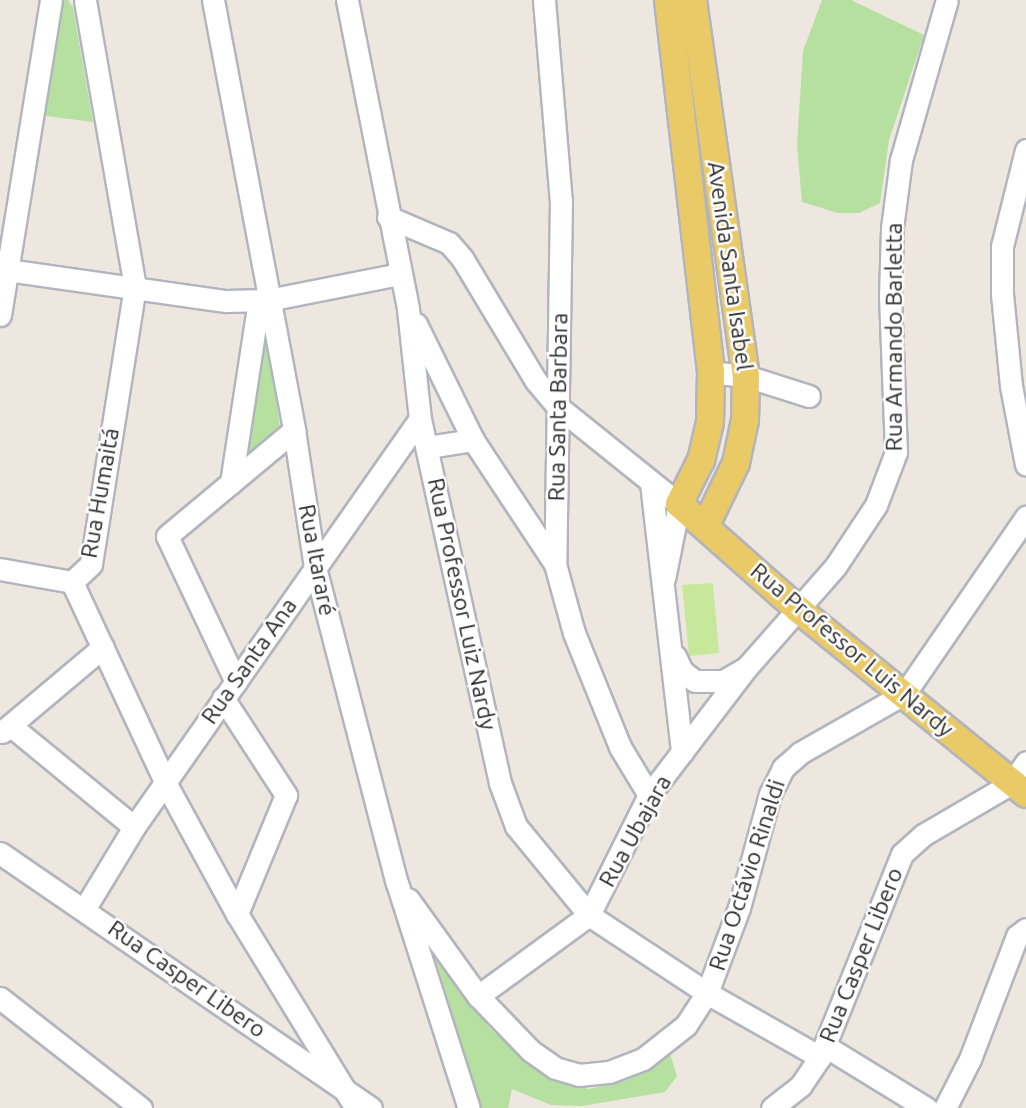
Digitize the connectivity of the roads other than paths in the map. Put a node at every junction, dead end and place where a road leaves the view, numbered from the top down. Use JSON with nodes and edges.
{"nodes":[{"id":1,"x":51,"y":0,"type":"edge"},
{"id":2,"x":85,"y":0,"type":"edge"},
{"id":3,"x":213,"y":0,"type":"edge"},
{"id":4,"x":347,"y":0,"type":"edge"},
{"id":5,"x":544,"y":0,"type":"edge"},
{"id":6,"x":668,"y":0,"type":"edge"},
{"id":7,"x":693,"y":0,"type":"edge"},
{"id":8,"x":947,"y":0,"type":"edge"},
{"id":9,"x":1026,"y":150,"type":"edge"},
{"id":10,"x":388,"y":216,"type":"junction"},
{"id":11,"x":4,"y":270,"type":"edge"},
{"id":12,"x":399,"y":274,"type":"junction"},
{"id":13,"x":135,"y":287,"type":"junction"},
{"id":14,"x":264,"y":300,"type":"junction"},
{"id":15,"x":408,"y":309,"type":"junction"},
{"id":16,"x":0,"y":315,"type":"edge"},
{"id":17,"x":711,"y":372,"type":"junction"},
{"id":18,"x":746,"y":376,"type":"junction"},
{"id":19,"x":809,"y":396,"type":"dead end"},
{"id":20,"x":557,"y":406,"type":"junction"},
{"id":21,"x":421,"y":419,"type":"junction"},
{"id":22,"x":294,"y":430,"type":"junction"},
{"id":23,"x":473,"y":440,"type":"junction"},
{"id":24,"x":428,"y":447,"type":"junction"},
{"id":25,"x":1026,"y":465,"type":"edge"},
{"id":26,"x":231,"y":483,"type":"junction"},
{"id":27,"x":651,"y":483,"type":"junction"},
{"id":28,"x":679,"y":504,"type":"junction"},
{"id":29,"x":1026,"y":517,"type":"edge"},
{"id":30,"x":706,"y":525,"type":"junction"},
{"id":31,"x":555,"y":564,"type":"junction"},
{"id":32,"x":315,"y":567,"type":"junction"},
{"id":33,"x":0,"y":569,"type":"edge"},
{"id":34,"x":664,"y":579,"type":"junction"},
{"id":35,"x":72,"y":582,"type":"junction"},
{"id":36,"x":799,"y":610,"type":"junction"},
{"id":37,"x":103,"y":647,"type":"junction"},
{"id":38,"x":672,"y":651,"type":"junction"},
{"id":39,"x":747,"y":667,"type":"junction"},
{"id":40,"x":230,"y":690,"type":"junction"},
{"id":41,"x":905,"y":693,"type":"junction"},
{"id":42,"x":6,"y":730,"type":"edge"},
{"id":43,"x":682,"y":751,"type":"junction"},
{"id":44,"x":1021,"y":780,"type":"edge"},
{"id":45,"x":166,"y":784,"type":"junction"},
{"id":46,"x":649,"y":795,"type":"junction"},
{"id":47,"x":134,"y":827,"type":"junction"},
{"id":48,"x":0,"y":853,"type":"edge"},
{"id":49,"x":397,"y":883,"type":"junction"},
{"id":50,"x":85,"y":908,"type":"junction"},
{"id":51,"x":237,"y":914,"type":"junction"},
{"id":52,"x":589,"y":915,"type":"junction"},
{"id":53,"x":1026,"y":929,"type":"edge"},
{"id":54,"x":707,"y":993,"type":"junction"},
{"id":55,"x":478,"y":996,"type":"junction"},
{"id":56,"x":0,"y":998,"type":"edge"},
{"id":57,"x":823,"y":1051,"type":"junction"},
{"id":58,"x":341,"y":1086,"type":"junction"},
{"id":59,"x":141,"y":1108,"type":"edge"},
{"id":60,"x":356,"y":1108,"type":"edge"},
{"id":61,"x":371,"y":1108,"type":"edge"},
{"id":62,"x":469,"y":1108,"type":"edge"},
{"id":63,"x":772,"y":1108,"type":"edge"},
{"id":64,"x":926,"y":1108,"type":"edge"},
{"id":65,"x":945,"y":1108,"type":"edge"}],
"edges":[{"from":1,"to":11,"type":"street"},
{"from":2,"to":13,"type":"street","name":"Rua Humaitá"},
{"from":3,"to":14,"type":"street","name":"Rua Itararé"},
{"from":4,"to":10,"type":"street","name":"Rua Professor Luiz Nardy"},
{"from":5,"to":20,"type":"street","name":"Rua Santa Barbara"},
{"from":6,"to":17,"type":"main road","name":"Avenida Santa Isabel"},
{"from":7,"to":18,"type":"main road","name":"Avenida Santa Isabel"},
{"from":8,"to":36,"type":"street","name":"Rua Armando Barletta"},
{"from":9,"to":25,"type":"street"},
{"from":10,"to":12,"type":"street","name":"Rua Professor Luiz Nardy"},
{"from":10,"to":20,"type":"street"},
{"from":11,"to":13,"type":"street"},
{"from":11,"to":16,"type":"street"},
{"from":12,"to":14,"type":"street"},
{"from":12,"to":15,"type":"street","name":"Rua Professor Luiz Nardy"},
{"from":13,"to":14,"type":"street"},
{"from":13,"to":35,"type":"street","name":"Rua Humaitá"},
{"from":14,"to":22,"type":"street","name":"Rua Itararé"},
{"from":14,"to":26,"type":"street"},
{"from":15,"to":21,"type":"street","name":"Rua Professor Luiz Nardy"},
{"from":15,"to":23,"type":"street"},
{"from":17,"to":18,"type":"street"},
{"from":17,"to":28,"type":"main road","name":"Avenida Santa Isabel"},
{"from":18,"to":19,"type":"street"},
{"from":18,"to":30,"type":"main road","name":"Avenida Santa Isabel"},
{"from":20,"to":27,"type":"street"},
{"from":20,"to":31,"type":"street","name":"Rua Santa Barbara"},
{"from":21,"to":24,"type":"street","name":"Rua Professor Luiz Nardy"},
{"from":21,"to":32,"type":"street","name":"Rua Santa Ana"},
{"from":22,"to":26,"type":"street"},
{"from":22,"to":32,"type":"street","name":"Rua Itararé"},
{"from":23,"to":24,"type":"street"},
{"from":23,"to":31,"type":"street"},
{"from":24,"to":52,"type":"street","name":"Rua Professor Luiz Nardy"},
{"from":26,"to":40,"type":"street"},
{"from":27,"to":28,"type":"street"},
{"from":27,"to":34,"type":"street"},
{"from":28,"to":30,"type":"main road","name":"Rua Professor Luis Nardy"},
{"from":28,"to":34,"type":"street"},
{"from":29,"to":41,"type":"street","name":"Rua Octávio Rinaldi"},
{"from":30,"to":36,"type":"main road","name":"Rua Professor Luis Nardy"},
{"from":31,"to":46,"type":"street","name":"Rua Santa Barbara"},
{"from":32,"to":40,"type":"street","name":"Rua Santa Ana"},
{"from":32,"to":49,"type":"street","name":"Rua Itararé"},
{"from":33,"to":35,"type":"street"},
{"from":34,"to":38,"type":"street"},
{"from":35,"to":37,"type":"street","name":"Rua Humaitá"},
{"from":36,"to":39,"type":"street","name":"Rua Ubajara"},
{"from":36,"to":41,"type":"main road","name":"Rua Professor Luis Nardy"},
{"from":37,"to":42,"type":"street"},
{"from":37,"to":45,"type":"street","name":"Rua Humaitá"},
{"from":38,"to":39,"type":"street"},
{"from":38,"to":43,"type":"street"},
{"from":39,"to":43,"type":"street","name":"Rua Ubajara"},
{"from":40,"to":45,"type":"street","name":"Rua Santa Ana"},
{"from":40,"to":51,"type":"street"},
{"from":41,"to":44,"type":"main road","name":"Rua Professor Luis Nardy"},
{"from":41,"to":54,"type":"street","name":"Rua Octávio Rinaldi"},
{"from":42,"to":47,"type":"street"},
{"from":43,"to":46,"type":"street","name":"Rua Ubajara"},
{"from":44,"to":57,"type":"street","name":"Rua Casper Libero"},
{"from":45,"to":47,"type":"street","name":"Rua Santa Ana"},
{"from":45,"to":51,"type":"street","name":"Rua Humaitá"},
{"from":46,"to":52,"type":"street","name":"Rua Ubajara"},
{"from":47,"to":50,"type":"street","name":"Rua Santa Ana"},
{"from":48,"to":50,"type":"street","name":"Rua Casper Libero"},
{"from":49,"to":55,"type":"street","name":"Rua Octávio Rinaldi"},
{"from":49,"to":62,"type":"street","name":"Rua Itararé"},
{"from":50,"to":58,"type":"street","name":"Rua Casper Libero"},
{"from":51,"to":58,"type":"street","name":"Rua Humaitá"},
{"from":52,"to":54,"type":"street","name":"Rua Professor Luiz Nardy"},
{"from":52,"to":55,"type":"street","name":"Rua Ubajara"},
{"from":53,"to":65,"type":"street"},
{"from":54,"to":55,"type":"street","name":"Rua Octávio Rinaldi"},
{"from":54,"to":57,"type":"street","name":"Rua Professor Luiz Nardy"},
{"from":56,"to":59,"type":"street"},
{"from":57,"to":63,"type":"street","name":"Rua Casper Libero"},
{"from":57,"to":64,"type":"street","name":"Rua Professor Luiz Nardy"},
{"from":58,"to":60,"type":"street","name":"Rua Humaitá"},
{"from":58,"to":61,"type":"street","name":"Rua Casper Libero"}]}
